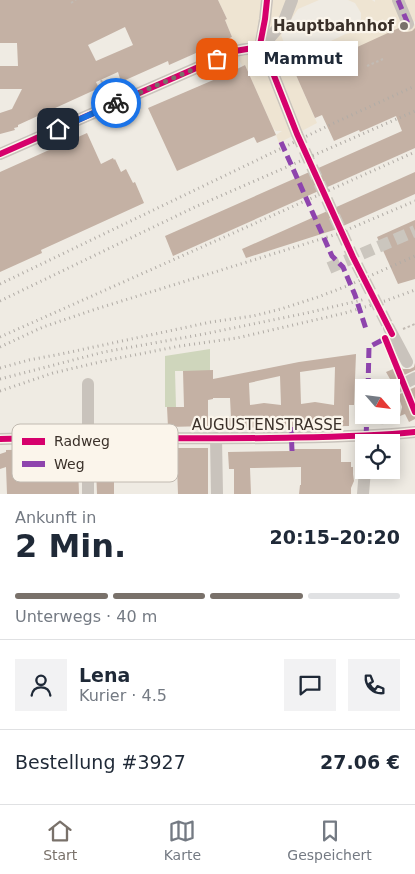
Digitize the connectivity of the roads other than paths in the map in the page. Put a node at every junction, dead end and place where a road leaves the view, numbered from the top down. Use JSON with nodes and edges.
{"nodes":[{"id":1,"x":266,"y":0,"type":"edge"},
{"id":2,"x":292,"y":0,"type":"edge"},
{"id":3,"x":398,"y":0,"type":"edge"},
{"id":4,"x":408,"y":24,"type":"dead end"},
{"id":5,"x":259,"y":50,"type":"junction"},
{"id":6,"x":297,"y":134,"type":"tunnel mouth"},
{"id":7,"x":1,"y":153,"type":"edge"},
{"id":8,"x":389,"y":328,"type":"tunnel mouth"},
{"id":9,"x":407,"y":362,"type":"dead end"},
{"id":10,"x":415,"y":378,"type":"edge"},
{"id":11,"x":88,"y":384,"type":"dead end"},
{"id":12,"x":400,"y":386,"type":"edge"},
{"id":13,"x":87,"y":424,"type":"edge"},
{"id":14,"x":415,"y":432,"type":"edge"},
{"id":15,"x":400,"y":434,"type":"edge"},
{"id":16,"x":178,"y":438,"type":"edge"},
{"id":17,"x":216,"y":438,"type":"junction"},
{"id":18,"x":355,"y":439,"type":"edge"},
{"id":19,"x":364,"y":479,"type":"edge"},
{"id":20,"x":217,"y":494,"type":"edge"},
{"id":21,"x":363,"y":494,"type":"edge"}],
"edges":[{"from":1,"to":5,"type":"street"},
{"from":2,"to":5,"type":"street"},
{"from":3,"to":4,"type":"street"},
{"from":5,"to":6,"type":"street"},
{"from":5,"to":7,"type":"street"},
{"from":8,"to":9,"type":"street"},
{"from":10,"to":12,"type":"street"},
{"from":11,"to":13,"type":"street"},
{"from":14,"to":15,"type":"street","name":"AUGUSTENSTRASSE"},
{"from":16,"to":17,"type":"street","name":"AUGUSTENSTRASSE"},
{"from":17,"to":18,"type":"street","name":"AUGUSTENSTRASSE"},
{"from":17,"to":20,"type":"street"},
{"from":19,"to":21,"type":"street"}]}
